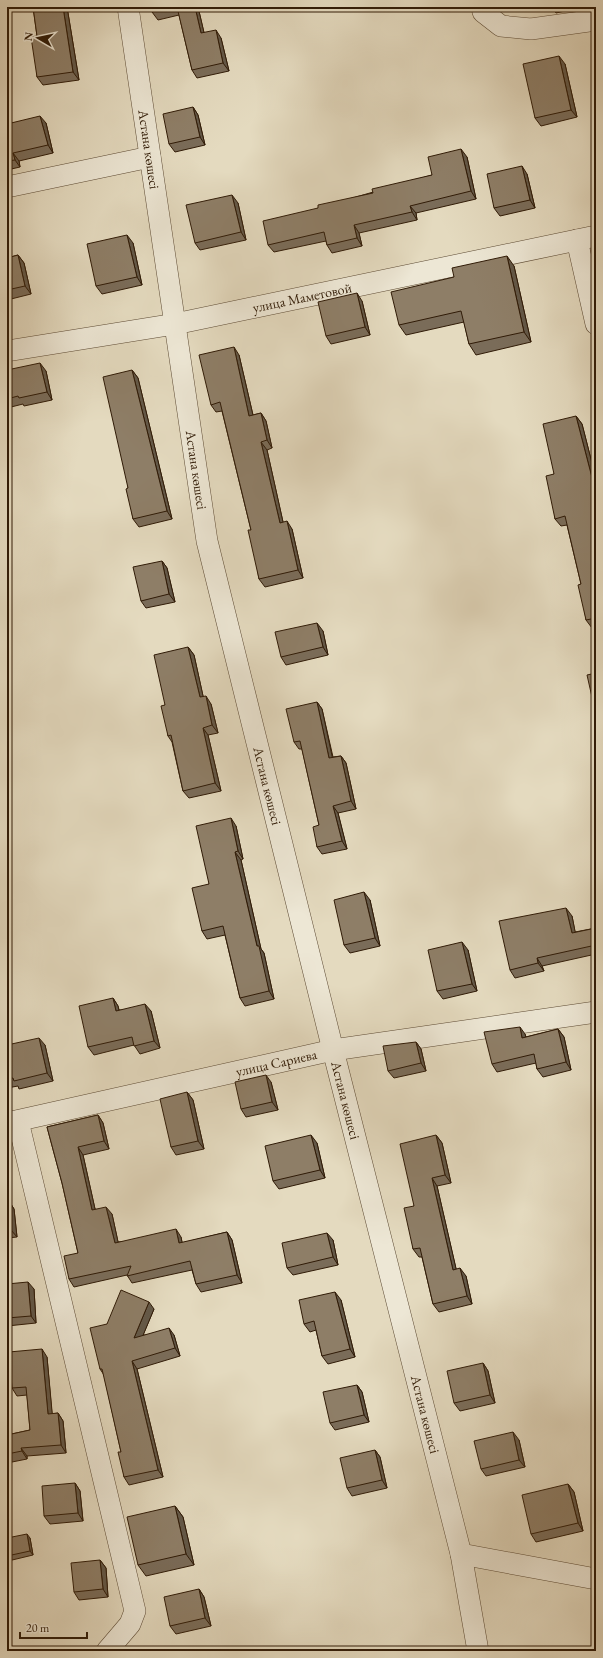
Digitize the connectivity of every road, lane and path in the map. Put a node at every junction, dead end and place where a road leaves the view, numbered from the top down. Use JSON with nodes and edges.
{"nodes":[{"id":1,"x":128,"y":7,"type":"edge"},
{"id":2,"x":482,"y":7,"type":"edge"},
{"id":3,"x":596,"y":20,"type":"edge"},
{"id":4,"x":150,"y":157,"type":"junction"},
{"id":5,"x":7,"y":187,"type":"edge"},
{"id":6,"x":586,"y":238,"type":"edge"},
{"id":7,"x":175,"y":324,"type":"junction"},
{"id":8,"x":596,"y":324,"type":"edge"},
{"id":9,"x":7,"y":351,"type":"edge"},
{"id":10,"x":596,"y":1012,"type":"edge"},
{"id":11,"x":333,"y":1050,"type":"junction"},
{"id":12,"x":12,"y":1122,"type":"edge"},
{"id":13,"x":461,"y":1554,"type":"junction"},
{"id":14,"x":596,"y":1579,"type":"edge"},
{"id":15,"x":107,"y":1651,"type":"edge"},
{"id":16,"x":478,"y":1651,"type":"edge"}],
"edges":[{"from":1,"to":4,"type":"street","name":"Астана көшесі"},
{"from":2,"to":3,"type":"street"},
{"from":4,"to":5,"type":"street"},
{"from":4,"to":7,"type":"street","name":"Астана көшесі"},
{"from":6,"to":7,"type":"street","name":"улица Маметовой"},
{"from":6,"to":8,"type":"street"},
{"from":7,"to":9,"type":"street","name":"улица Маметовой"},
{"from":7,"to":11,"type":"street","name":"Астана көшесі"},
{"from":10,"to":11,"type":"street","name":"улица Сариева"},
{"from":11,"to":12,"type":"street","name":"улица Сариева"},
{"from":11,"to":13,"type":"street","name":"Астана көшесі"},
{"from":12,"to":15,"type":"street"},
{"from":13,"to":14,"type":"street"},
{"from":13,"to":16,"type":"street","name":"Астана көшесі"}]}
